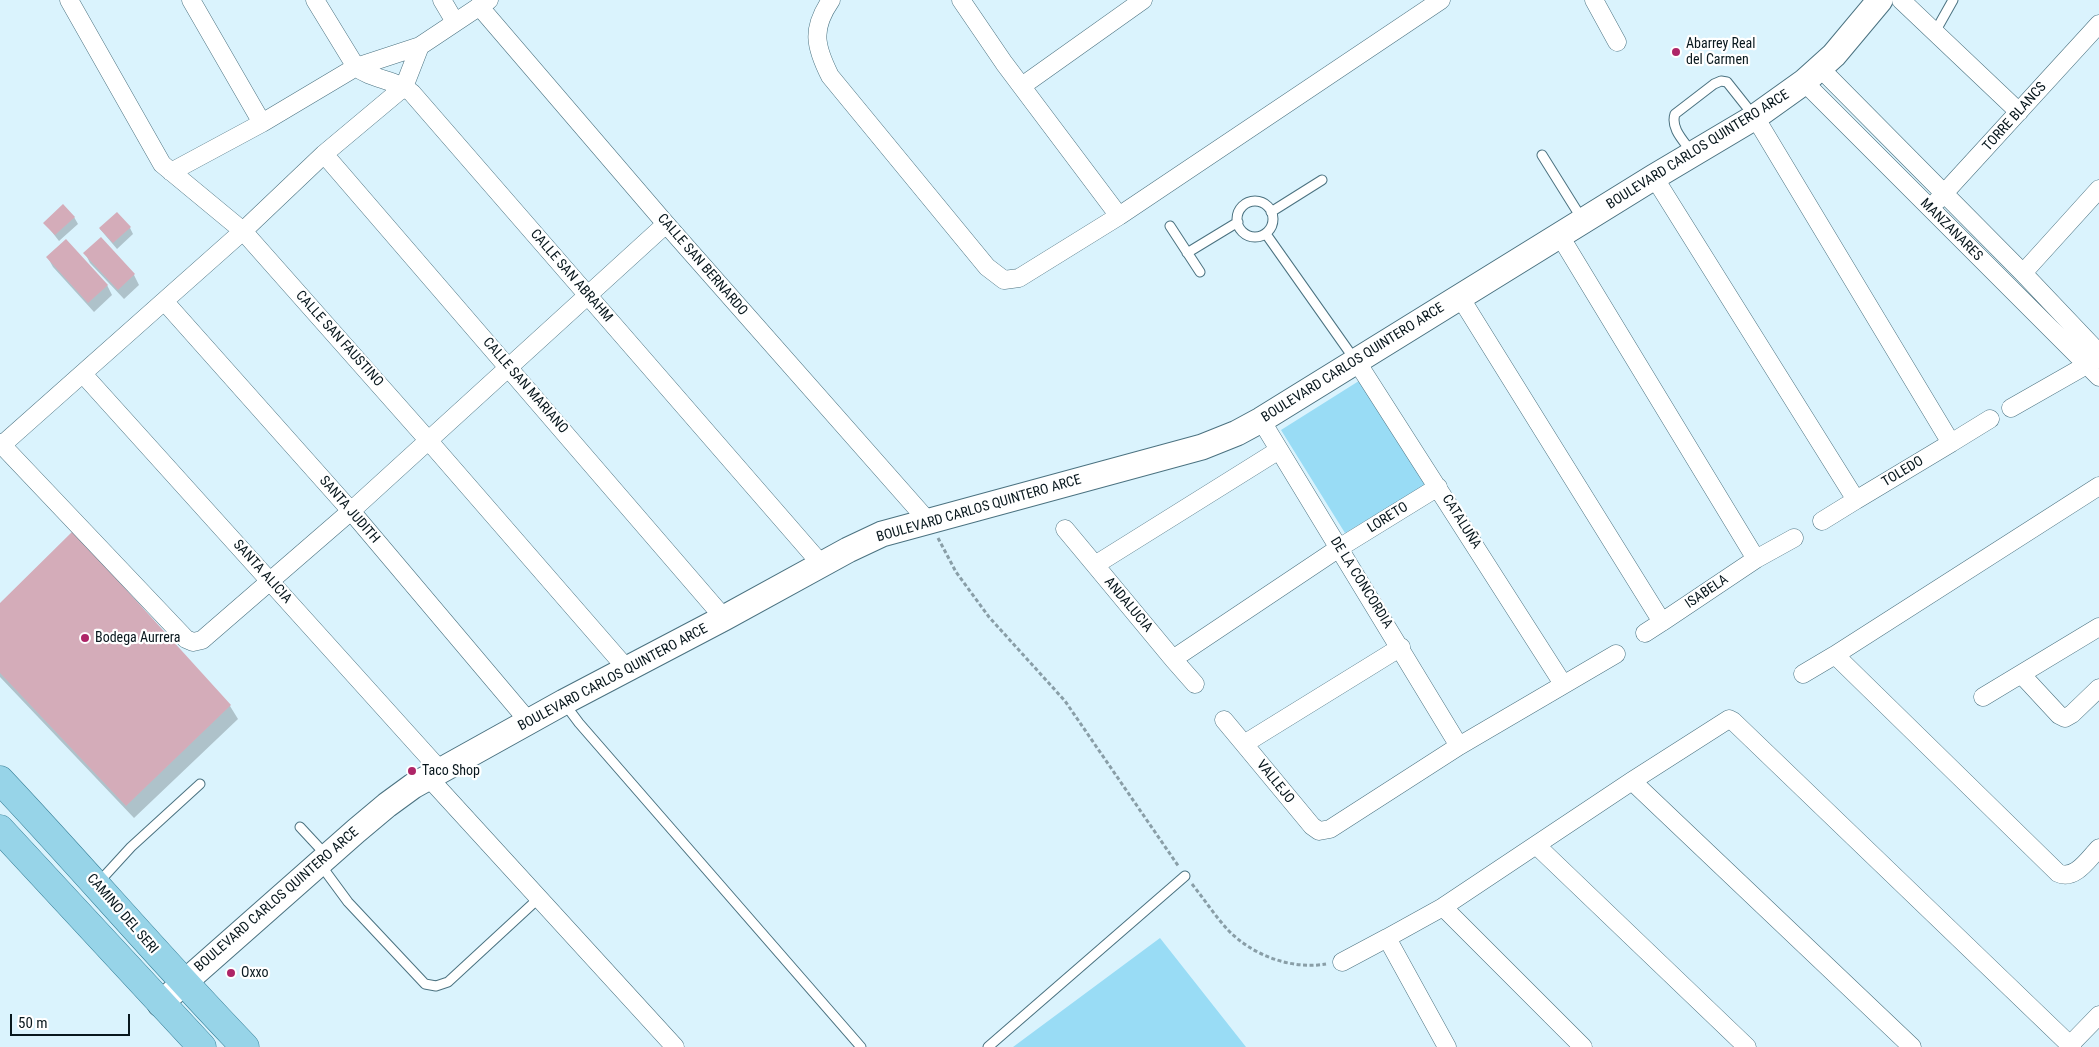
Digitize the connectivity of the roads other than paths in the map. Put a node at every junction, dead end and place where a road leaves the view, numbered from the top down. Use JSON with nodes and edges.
{"nodes":[{"id":1,"x":69,"y":0,"type":"edge"},
{"id":2,"x":191,"y":0,"type":"edge"},
{"id":3,"x":316,"y":0,"type":"edge"},
{"id":4,"x":442,"y":0,"type":"edge"},
{"id":5,"x":831,"y":0,"type":"edge"},
{"id":6,"x":961,"y":0,"type":"edge"},
{"id":7,"x":1143,"y":0,"type":"edge"},
{"id":8,"x":1441,"y":0,"type":"edge"},
{"id":9,"x":1594,"y":0,"type":"edge"},
{"id":10,"x":1880,"y":0,"type":"edge"},
{"id":11,"x":1901,"y":0,"type":"edge"},
{"id":12,"x":1953,"y":0,"type":"edge"},
{"id":13,"x":484,"y":3,"type":"edge"},
{"id":14,"x":455,"y":22,"type":"junction"},
{"id":15,"x":2099,"y":24,"type":"edge"},
{"id":16,"x":1934,"y":32,"type":"junction"},
{"id":17,"x":1616,"y":42,"type":"dead end"},
{"id":18,"x":420,"y":46,"type":"junction"},
{"id":19,"x":356,"y":67,"type":"junction"},
{"id":20,"x":1812,"y":75,"type":"junction"},
{"id":21,"x":1022,"y":86,"type":"junction"},
{"id":22,"x":404,"y":87,"type":"junction"},
{"id":23,"x":2019,"y":112,"type":"junction"},
{"id":24,"x":1755,"y":117,"type":"junction"},
{"id":25,"x":262,"y":124,"type":"junction"},
{"id":26,"x":324,"y":154,"type":"junction"},
{"id":27,"x":1693,"y":154,"type":"junction"},
{"id":28,"x":1542,"y":155,"type":"dead end"},
{"id":29,"x":171,"y":172,"type":"junction"},
{"id":30,"x":1654,"y":177,"type":"junction"},
{"id":31,"x":1322,"y":180,"type":"dead end"},
{"id":32,"x":2099,"y":189,"type":"edge"},
{"id":33,"x":1945,"y":193,"type":"junction"},
{"id":34,"x":1930,"y":209,"type":"junction"},
{"id":35,"x":1271,"y":212,"type":"junction"},
{"id":36,"x":1119,"y":216,"type":"junction"},
{"id":37,"x":1584,"y":221,"type":"junction"},
{"id":38,"x":1238,"y":222,"type":"junction"},
{"id":39,"x":666,"y":224,"type":"junction"},
{"id":40,"x":1170,"y":226,"type":"dead end"},
{"id":41,"x":243,"y":231,"type":"junction"},
{"id":42,"x":1266,"y":234,"type":"junction"},
{"id":43,"x":1560,"y":236,"type":"junction"},
{"id":44,"x":1187,"y":253,"type":"junction"},
{"id":45,"x":1200,"y":272,"type":"dead end"},
{"id":46,"x":2024,"y":273,"type":"junction"},
{"id":47,"x":588,"y":295,"type":"junction"},
{"id":48,"x":1460,"y":297,"type":"junction"},
{"id":49,"x":164,"y":302,"type":"junction"},
{"id":50,"x":1356,"y":362,"type":"junction"},
{"id":51,"x":2096,"y":363,"type":"edge"},
{"id":52,"x":509,"y":367,"type":"junction"},
{"id":53,"x":83,"y":374,"type":"junction"},
{"id":54,"x":2012,"y":408,"type":"dead end"},
{"id":55,"x":1990,"y":419,"type":"dead end"},
{"id":56,"x":1261,"y":420,"type":"junction"},
{"id":57,"x":428,"y":440,"type":"junction"},
{"id":58,"x":1951,"y":443,"type":"junction"},
{"id":59,"x":1,"y":444,"type":"edge"},
{"id":60,"x":1279,"y":450,"type":"junction"},
{"id":61,"x":2099,"y":486,"type":"edge"},
{"id":62,"x":1438,"y":487,"type":"junction"},
{"id":63,"x":1856,"y":500,"type":"junction"},
{"id":64,"x":351,"y":511,"type":"junction"},
{"id":65,"x":928,"y":521,"type":"junction"},
{"id":66,"x":1822,"y":521,"type":"dead end"},
{"id":67,"x":1065,"y":529,"type":"dead end"},
{"id":68,"x":1794,"y":538,"type":"dead end"},
{"id":69,"x":1339,"y":548,"type":"junction"},
{"id":70,"x":1756,"y":559,"type":"junction"},
{"id":71,"x":822,"y":565,"type":"junction"},
{"id":72,"x":1095,"y":565,"type":"junction"},
{"id":73,"x":270,"y":581,"type":"junction"},
{"id":74,"x":724,"y":618,"type":"junction"},
{"id":75,"x":1662,"y":622,"type":"junction"},
{"id":76,"x":2099,"y":627,"type":"edge"},
{"id":77,"x":1644,"y":633,"type":"dead end"},
{"id":78,"x":1401,"y":647,"type":"junction"},
{"id":79,"x":1616,"y":654,"type":"dead end"},
{"id":80,"x":1835,"y":655,"type":"junction"},
{"id":81,"x":1174,"y":659,"type":"junction"},
{"id":82,"x":626,"y":669,"type":"junction"},
{"id":83,"x":1803,"y":674,"type":"dead end"},
{"id":84,"x":2021,"y":674,"type":"junction"},
{"id":85,"x":1195,"y":684,"type":"dead end"},
{"id":86,"x":1563,"y":684,"type":"junction"},
{"id":87,"x":2099,"y":688,"type":"edge"},
{"id":88,"x":1983,"y":698,"type":"dead end"},
{"id":89,"x":564,"y":702,"type":"junction"},
{"id":90,"x":1224,"y":720,"type":"dead end"},
{"id":91,"x":530,"y":722,"type":"junction"},
{"id":92,"x":1244,"y":744,"type":"junction"},
{"id":93,"x":1460,"y":746,"type":"junction"},
{"id":94,"x":435,"y":774,"type":"junction"},
{"id":95,"x":0,"y":780,"type":"edge"},
{"id":96,"x":1632,"y":780,"type":"junction"},
{"id":97,"x":200,"y":784,"type":"dead end"},
{"id":98,"x":300,"y":827,"type":"dead end"},
{"id":99,"x":5,"y":839,"type":"edge"},
{"id":100,"x":1536,"y":846,"type":"junction"},
{"id":101,"x":2099,"y":848,"type":"edge"},
{"id":102,"x":323,"y":860,"type":"junction"},
{"id":103,"x":1185,"y":876,"type":"road end"},
{"id":104,"x":97,"y":884,"type":"junction"},
{"id":105,"x":539,"y":898,"type":"junction"},
{"id":106,"x":1443,"y":907,"type":"junction"},
{"id":107,"x":1387,"y":938,"type":"junction"},
{"id":108,"x":1342,"y":962,"type":"road end"},
{"id":109,"x":183,"y":983,"type":"junction"},
{"id":110,"x":160,"y":1004,"type":"junction"},
{"id":111,"x":2099,"y":1015,"type":"edge"},
{"id":112,"x":2070,"y":1046,"type":"edge"},
{"id":113,"x":202,"y":1047,"type":"edge"},
{"id":114,"x":245,"y":1047,"type":"edge"},
{"id":115,"x":675,"y":1047,"type":"edge"},
{"id":116,"x":861,"y":1047,"type":"edge"},
{"id":117,"x":988,"y":1047,"type":"edge"},
{"id":118,"x":1447,"y":1047,"type":"edge"},
{"id":119,"x":1583,"y":1047,"type":"edge"},
{"id":120,"x":1746,"y":1047,"type":"edge"},
{"id":121,"x":1912,"y":1047,"type":"edge"}],
"edges":[{"from":1,"to":29,"type":"street","name":"CALLE SAN FAUSTINO"},
{"from":2,"to":25,"type":"street"},
{"from":3,"to":19,"type":"street"},
{"from":4,"to":14,"type":"street"},
{"from":5,"to":36,"type":"street"},
{"from":6,"to":21,"type":"street"},
{"from":7,"to":21,"type":"street"},
{"from":8,"to":36,"type":"street"},
{"from":9,"to":17,"type":"street"},
{"from":10,"to":20,"type":"street","name":"BOULEVARD CARLOS QUINTERO ARCE"},
{"from":11,"to":16,"type":"street"},
{"from":12,"to":16,"type":"lane"},
{"from":13,"to":14,"type":"street"},
{"from":13,"to":39,"type":"street","name":"CALLE SAN BERNARDO"},
{"from":14,"to":18,"type":"street"},
{"from":15,"to":23,"type":"street","name":"TORRE BLANCS"},
{"from":16,"to":23,"type":"street"},
{"from":18,"to":19,"type":"street"},
{"from":18,"to":22,"type":"street"},
{"from":19,"to":22,"type":"street","name":"CALLE SAN ABRAHM"},
{"from":19,"to":25,"type":"street"},
{"from":20,"to":24,"type":"street","name":"BOULEVARD CARLOS QUINTERO ARCE"},
{"from":20,"to":33,"type":"street","name":"MANZANARES"},
{"from":20,"to":34,"type":"street","name":"MANZANARES"},
{"from":21,"to":36,"type":"street"},
{"from":22,"to":26,"type":"street"},
{"from":22,"to":47,"type":"street","name":"CALLE SAN ABRAHM"},
{"from":23,"to":33,"type":"street","name":"TORRE BLANCS"},
{"from":24,"to":27,"type":"street","name":"BOULEVARD CARLOS QUINTERO ARCE"},
{"from":24,"to":27,"type":"lane"},
{"from":24,"to":58,"type":"street"},
{"from":25,"to":29,"type":"street"},
{"from":26,"to":41,"type":"street"},
{"from":26,"to":52,"type":"street","name":"CALLE SAN MARIANO"},
{"from":27,"to":30,"type":"street","name":"BOULEVARD CARLOS QUINTERO ARCE"},
{"from":28,"to":37,"type":"lane"},
{"from":29,"to":41,"type":"street","name":"CALLE SAN FAUSTINO"},
{"from":30,"to":37,"type":"street","name":"BOULEVARD CARLOS QUINTERO ARCE"},
{"from":30,"to":63,"type":"street"},
{"from":31,"to":35,"type":"lane"},
{"from":32,"to":46,"type":"street"},
{"from":33,"to":34,"type":"street","name":"TORRE BLANCS"},
{"from":33,"to":46,"type":"street","name":"MANZANARES"},
{"from":34,"to":51,"type":"street","name":"MANZANARES"},
{"from":35,"to":38,"type":"lane"},
{"from":35,"to":42,"type":"lane"},
{"from":37,"to":43,"type":"street","name":"BOULEVARD CARLOS QUINTERO ARCE"},
{"from":38,"to":42,"type":"lane"},
{"from":38,"to":44,"type":"lane"},
{"from":39,"to":47,"type":"street"},
{"from":39,"to":65,"type":"street","name":"CALLE SAN BERNARDO"},
{"from":40,"to":44,"type":"lane"},
{"from":41,"to":49,"type":"street"},
{"from":41,"to":57,"type":"street","name":"CALLE SAN FAUSTINO"},
{"from":42,"to":50,"type":"lane"},
{"from":43,"to":48,"type":"street","name":"BOULEVARD CARLOS QUINTERO ARCE"},
{"from":43,"to":70,"type":"street"},
{"from":44,"to":45,"type":"lane"},
{"from":46,"to":51,"type":"street","name":"MANZANARES"},
{"from":47,"to":52,"type":"street"},
{"from":47,"to":71,"type":"street","name":"CALLE SAN ABRAHM"},
{"from":48,"to":50,"type":"street","name":"BOULEVARD CARLOS QUINTERO ARCE"},
{"from":48,"to":75,"type":"street"},
{"from":49,"to":53,"type":"street"},
{"from":49,"to":64,"type":"street","name":"SANTA JUDITH"},
{"from":50,"to":56,"type":"street","name":"BOULEVARD CARLOS QUINTERO ARCE"},
{"from":50,"to":62,"type":"street","name":"CATALUÑA"},
{"from":51,"to":54,"type":"street"},
{"from":52,"to":57,"type":"street"},
{"from":52,"to":74,"type":"street","name":"CALLE SAN MARIANO"},
{"from":53,"to":59,"type":"street"},
{"from":53,"to":73,"type":"street","name":"SANTA ALICIA"},
{"from":55,"to":58,"type":"street","name":"TOLEDO"},
{"from":56,"to":60,"type":"street","name":"DE LA CONCORDIA"},
{"from":56,"to":65,"type":"street","name":"BOULEVARD CARLOS QUINTERO ARCE"},
{"from":57,"to":64,"type":"street"},
{"from":57,"to":82,"type":"street","name":"CALLE SAN FAUSTINO"},
{"from":58,"to":63,"type":"street","name":"TOLEDO"},
{"from":59,"to":73,"type":"street"},
{"from":60,"to":69,"type":"street","name":"DE LA CONCORDIA"},
{"from":60,"to":72,"type":"street","name":"ANDALUCIA"},
{"from":61,"to":80,"type":"street"},
{"from":62,"to":69,"type":"street","name":"LORETO"},
{"from":62,"to":86,"type":"street","name":"CATALUÑA"},
{"from":63,"to":66,"type":"street","name":"TOLEDO"},
{"from":64,"to":73,"type":"street"},
{"from":64,"to":91,"type":"street","name":"SANTA JUDITH"},
{"from":65,"to":71,"type":"street","name":"BOULEVARD CARLOS QUINTERO ARCE"},
{"from":67,"to":72,"type":"street"},
{"from":68,"to":70,"type":"street","name":"ISABELA"},
{"from":69,"to":78,"type":"street","name":"DE LA CONCORDIA"},
{"from":69,"to":81,"type":"street"},
{"from":70,"to":75,"type":"street","name":"ISABELA"},
{"from":71,"to":74,"type":"street","name":"BOULEVARD CARLOS QUINTERO ARCE"},
{"from":72,"to":81,"type":"street","name":"ANDALUCIA"},
{"from":73,"to":94,"type":"street","name":"SANTA ALICIA"},
{"from":74,"to":82,"type":"street","name":"BOULEVARD CARLOS QUINTERO ARCE"},
{"from":75,"to":77,"type":"street","name":"ISABELA"},
{"from":76,"to":84,"type":"street"},
{"from":78,"to":92,"type":"street"},
{"from":78,"to":93,"type":"street","name":"DE LA CONCORDIA"},
{"from":79,"to":86,"type":"street"},
{"from":80,"to":83,"type":"street"},
{"from":80,"to":101,"type":"street"},
{"from":81,"to":85,"type":"street","name":"ANDALUCIA"},
{"from":82,"to":89,"type":"street","name":"BOULEVARD CARLOS QUINTERO ARCE"},
{"from":84,"to":87,"type":"street"},
{"from":84,"to":88,"type":"street"},
{"from":86,"to":93,"type":"street"},
{"from":89,"to":91,"type":"street","name":"BOULEVARD CARLOS QUINTERO ARCE"},
{"from":89,"to":116,"type":"lane"},
{"from":90,"to":92,"type":"street"},
{"from":91,"to":94,"type":"street","name":"BOULEVARD CARLOS QUINTERO ARCE"},
{"from":92,"to":93,"type":"street","name":"VALLEJO"},
{"from":94,"to":102,"type":"street","name":"BOULEVARD CARLOS QUINTERO ARCE"},
{"from":94,"to":105,"type":"street","name":"SANTA ALICIA"},
{"from":95,"to":104,"type":"main road","name":"CAMINO DEL SERI"},
{"from":96,"to":100,"type":"street"},
{"from":96,"to":112,"type":"street"},
{"from":96,"to":121,"type":"street"},
{"from":97,"to":104,"type":"lane"},
{"from":98,"to":102,"type":"lane"},
{"from":99,"to":110,"type":"main road"},
{"from":100,"to":106,"type":"street"},
{"from":100,"to":120,"type":"street"},
{"from":102,"to":105,"type":"lane"},
{"from":102,"to":109,"type":"street","name":"BOULEVARD CARLOS QUINTERO ARCE"},
{"from":103,"to":117,"type":"lane"},
{"from":104,"to":109,"type":"main road","name":"CAMINO DEL SERI"},
{"from":105,"to":115,"type":"street","name":"SANTA ALICIA"},
{"from":106,"to":107,"type":"street"},
{"from":106,"to":119,"type":"street"},
{"from":107,"to":108,"type":"street"},
{"from":107,"to":118,"type":"street"},
{"from":109,"to":110,"type":"street","name":"BOULEVARD CARLOS QUINTERO ARCE"},
{"from":109,"to":114,"type":"main road","name":"CAMINO DEL SERI"},
{"from":110,"to":113,"type":"main road"},
{"from":111,"to":112,"type":"street"}]}
